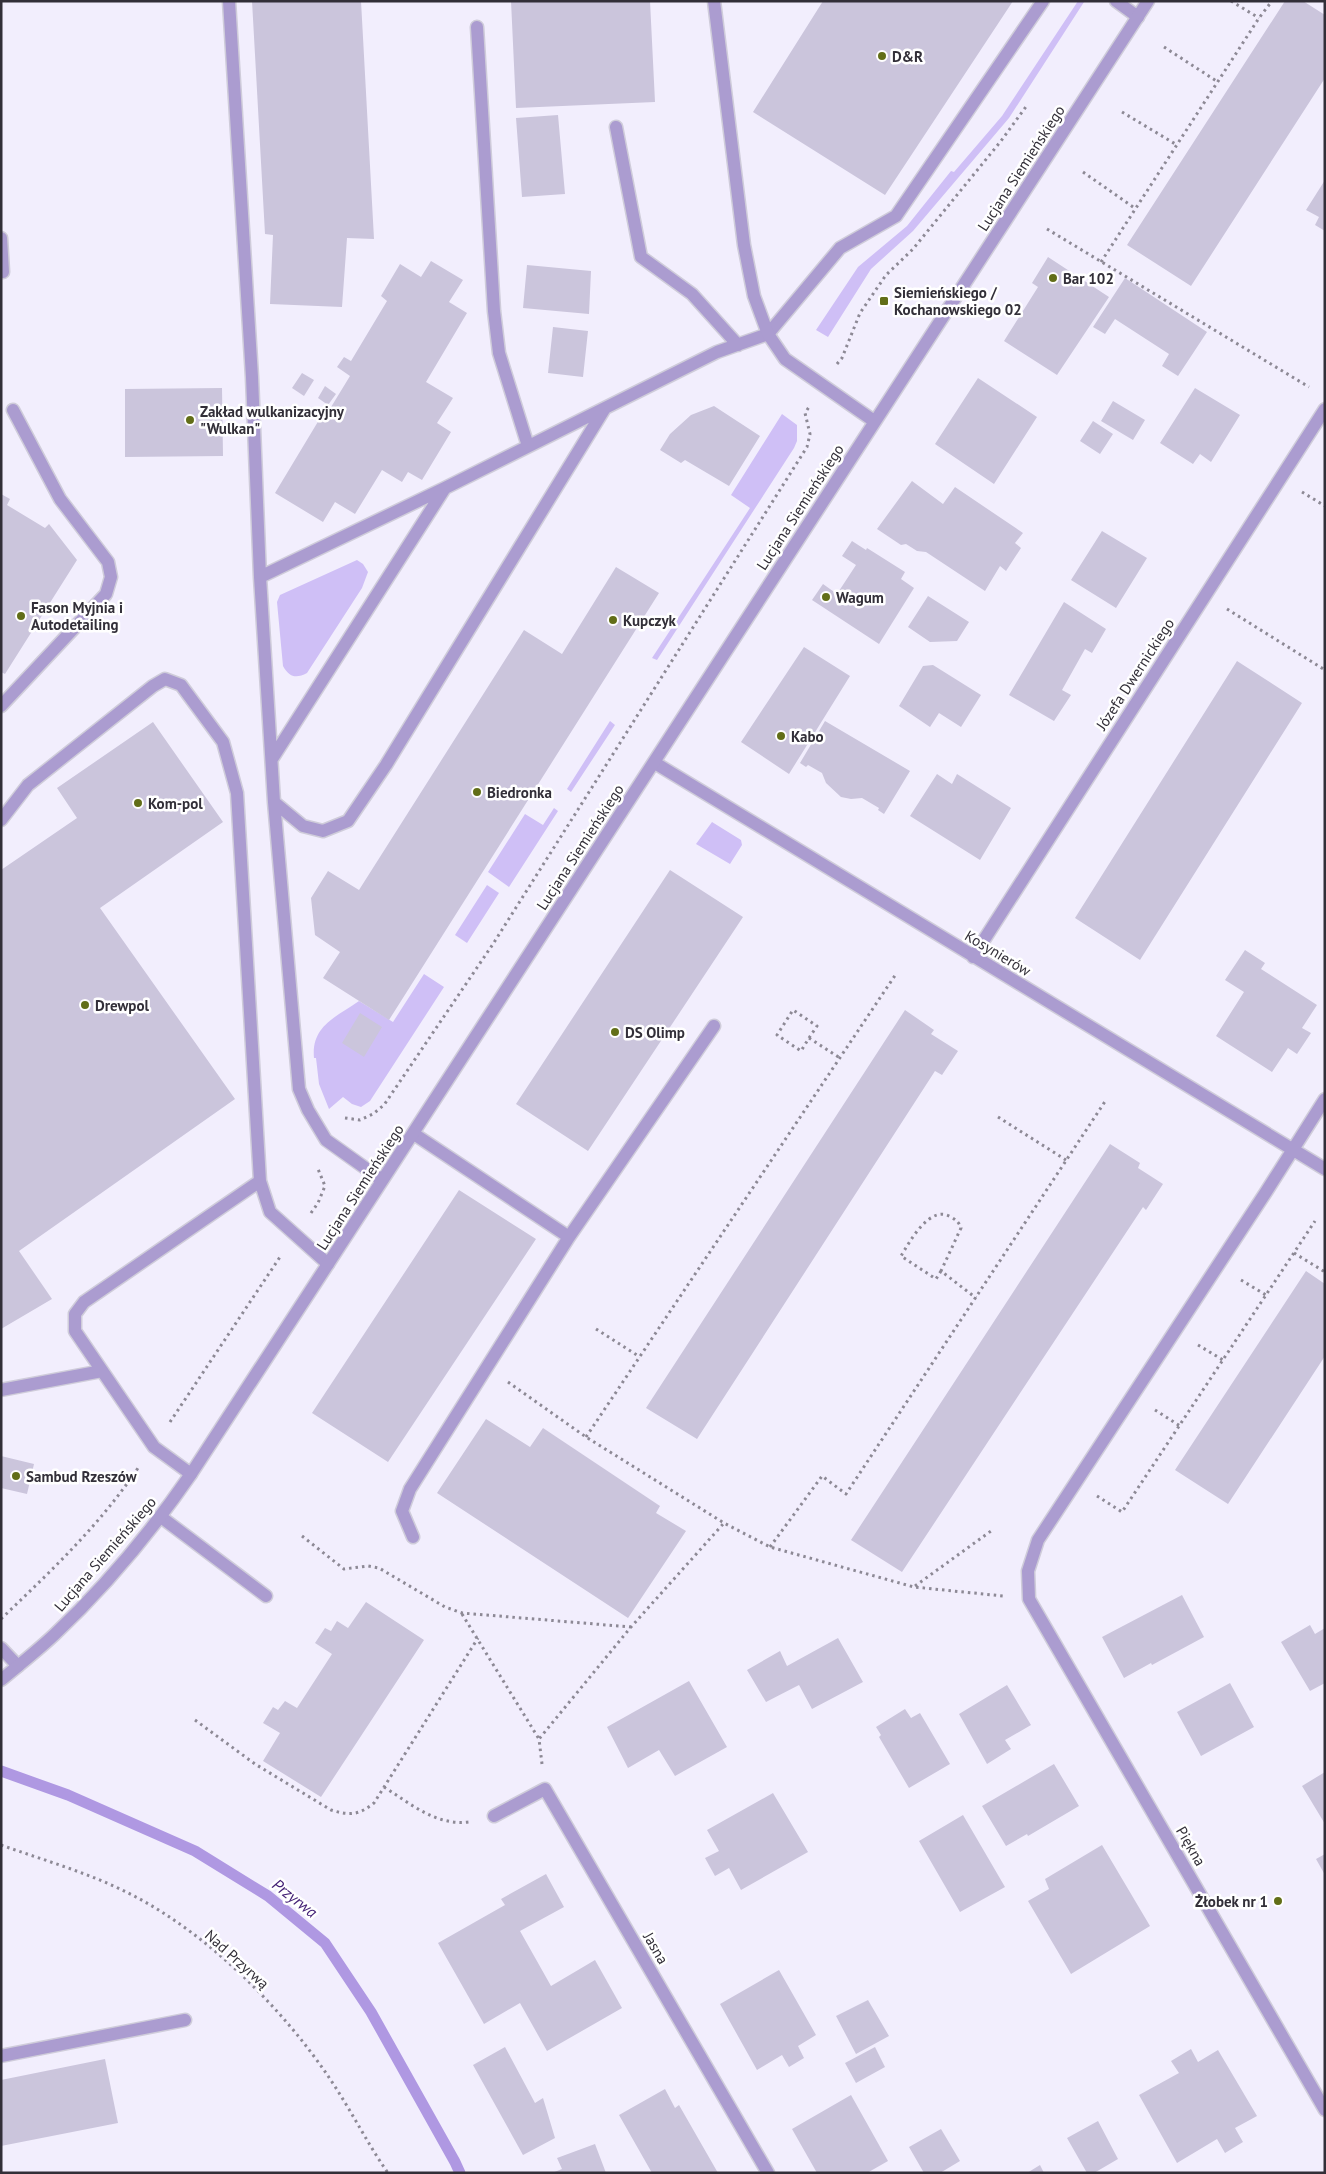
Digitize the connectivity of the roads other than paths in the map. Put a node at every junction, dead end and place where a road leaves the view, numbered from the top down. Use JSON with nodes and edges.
{"nodes":[{"id":1,"x":228,"y":1,"type":"edge"},
{"id":2,"x":714,"y":1,"type":"edge"},
{"id":3,"x":1043,"y":1,"type":"edge"},
{"id":4,"x":1116,"y":1,"type":"edge"},
{"id":5,"x":1148,"y":1,"type":"edge"},
{"id":6,"x":1138,"y":17,"type":"junction"},
{"id":7,"x":477,"y":27,"type":"dead end"},
{"id":8,"x":616,"y":127,"type":"dead end"},
{"id":9,"x":1,"y":238,"type":"edge"},
{"id":10,"x":3,"y":272,"type":"dead end"},
{"id":11,"x":768,"y":334,"type":"junction"},
{"id":12,"x":738,"y":345,"type":"junction"},
{"id":13,"x":605,"y":408,"type":"junction"},
{"id":14,"x":1325,"y":409,"type":"edge"},
{"id":15,"x":13,"y":410,"type":"dead end"},
{"id":16,"x":874,"y":421,"type":"junction"},
{"id":17,"x":528,"y":446,"type":"junction"},
{"id":18,"x":445,"y":488,"type":"junction"},
{"id":19,"x":260,"y":576,"type":"junction"},
{"id":20,"x":1,"y":706,"type":"edge"},
{"id":21,"x":272,"y":759,"type":"junction"},
{"id":22,"x":655,"y":763,"type":"junction"},
{"id":23,"x":274,"y":802,"type":"junction"},
{"id":24,"x":1,"y":820,"type":"edge"},
{"id":25,"x":973,"y":957,"type":"junction"},
{"id":26,"x":714,"y":1026,"type":"dead end"},
{"id":27,"x":1325,"y":1099,"type":"edge"},
{"id":28,"x":414,"y":1134,"type":"junction"},
{"id":29,"x":1292,"y":1151,"type":"junction"},
{"id":30,"x":1325,"y":1170,"type":"edge"},
{"id":31,"x":382,"y":1180,"type":"junction"},
{"id":32,"x":260,"y":1181,"type":"junction"},
{"id":33,"x":569,"y":1237,"type":"junction"},
{"id":34,"x":328,"y":1264,"type":"junction"},
{"id":35,"x":102,"y":1371,"type":"junction"},
{"id":36,"x":1,"y":1390,"type":"edge"},
{"id":37,"x":190,"y":1474,"type":"junction"},
{"id":38,"x":161,"y":1517,"type":"junction"},
{"id":39,"x":413,"y":1537,"type":"dead end"},
{"id":40,"x":266,"y":1596,"type":"dead end"},
{"id":41,"x":1,"y":1648,"type":"edge"},
{"id":42,"x":18,"y":1666,"type":"junction"},
{"id":43,"x":1,"y":1680,"type":"edge"},
{"id":44,"x":494,"y":1816,"type":"road end"},
{"id":45,"x":185,"y":2020,"type":"dead end"},
{"id":46,"x":1,"y":2056,"type":"edge"},
{"id":47,"x":1325,"y":2110,"type":"edge"},
{"id":48,"x":768,"y":2173,"type":"edge"}],
"edges":[{"from":1,"to":19,"type":"street"},
{"from":2,"to":11,"type":"street"},
{"from":3,"to":11,"type":"street"},
{"from":4,"to":6,"type":"street"},
{"from":5,"to":6,"type":"street","name":"Lucjana Siemieńskiego"},
{"from":6,"to":16,"type":"street","name":"Lucjana Siemieńskiego"},
{"from":7,"to":17,"type":"street"},
{"from":8,"to":12,"type":"street"},
{"from":9,"to":10,"type":"street"},
{"from":11,"to":12,"type":"street"},
{"from":11,"to":16,"type":"street"},
{"from":12,"to":13,"type":"street"},
{"from":13,"to":17,"type":"street"},
{"from":13,"to":23,"type":"street"},
{"from":14,"to":25,"type":"street","name":"Józefa Dwernickiego"},
{"from":15,"to":20,"type":"street"},
{"from":16,"to":22,"type":"street","name":"Lucjana Siemieńskiego"},
{"from":17,"to":18,"type":"street"},
{"from":18,"to":19,"type":"street"},
{"from":18,"to":21,"type":"street"},
{"from":19,"to":21,"type":"street"},
{"from":21,"to":23,"type":"street"},
{"from":22,"to":25,"type":"street","name":"Kosynierów"},
{"from":22,"to":28,"type":"street","name":"Lucjana Siemieńskiego"},
{"from":23,"to":31,"type":"street"},
{"from":24,"to":32,"type":"street"},
{"from":25,"to":29,"type":"street","name":"Kosynierów"},
{"from":26,"to":33,"type":"street"},
{"from":27,"to":29,"type":"street"},
{"from":28,"to":31,"type":"street","name":"Lucjana Siemieńskiego"},
{"from":28,"to":33,"type":"street"},
{"from":29,"to":30,"type":"street","name":"Kosynierów"},
{"from":29,"to":47,"type":"street","name":"Piękna"},
{"from":31,"to":34,"type":"street","name":"Lucjana Siemieńskiego"},
{"from":32,"to":34,"type":"street"},
{"from":32,"to":35,"type":"street"},
{"from":33,"to":39,"type":"street"},
{"from":34,"to":37,"type":"street","name":"Lucjana Siemieńskiego"},
{"from":35,"to":36,"type":"street"},
{"from":35,"to":37,"type":"street"},
{"from":37,"to":38,"type":"street","name":"Lucjana Siemieńskiego"},
{"from":38,"to":40,"type":"street"},
{"from":38,"to":42,"type":"street","name":"Lucjana Siemieńskiego"},
{"from":41,"to":42,"type":"street"},
{"from":42,"to":43,"type":"street","name":"Lucjana Siemieńskiego"},
{"from":44,"to":48,"type":"street","name":"Jasna"},
{"from":45,"to":46,"type":"street"}]}
